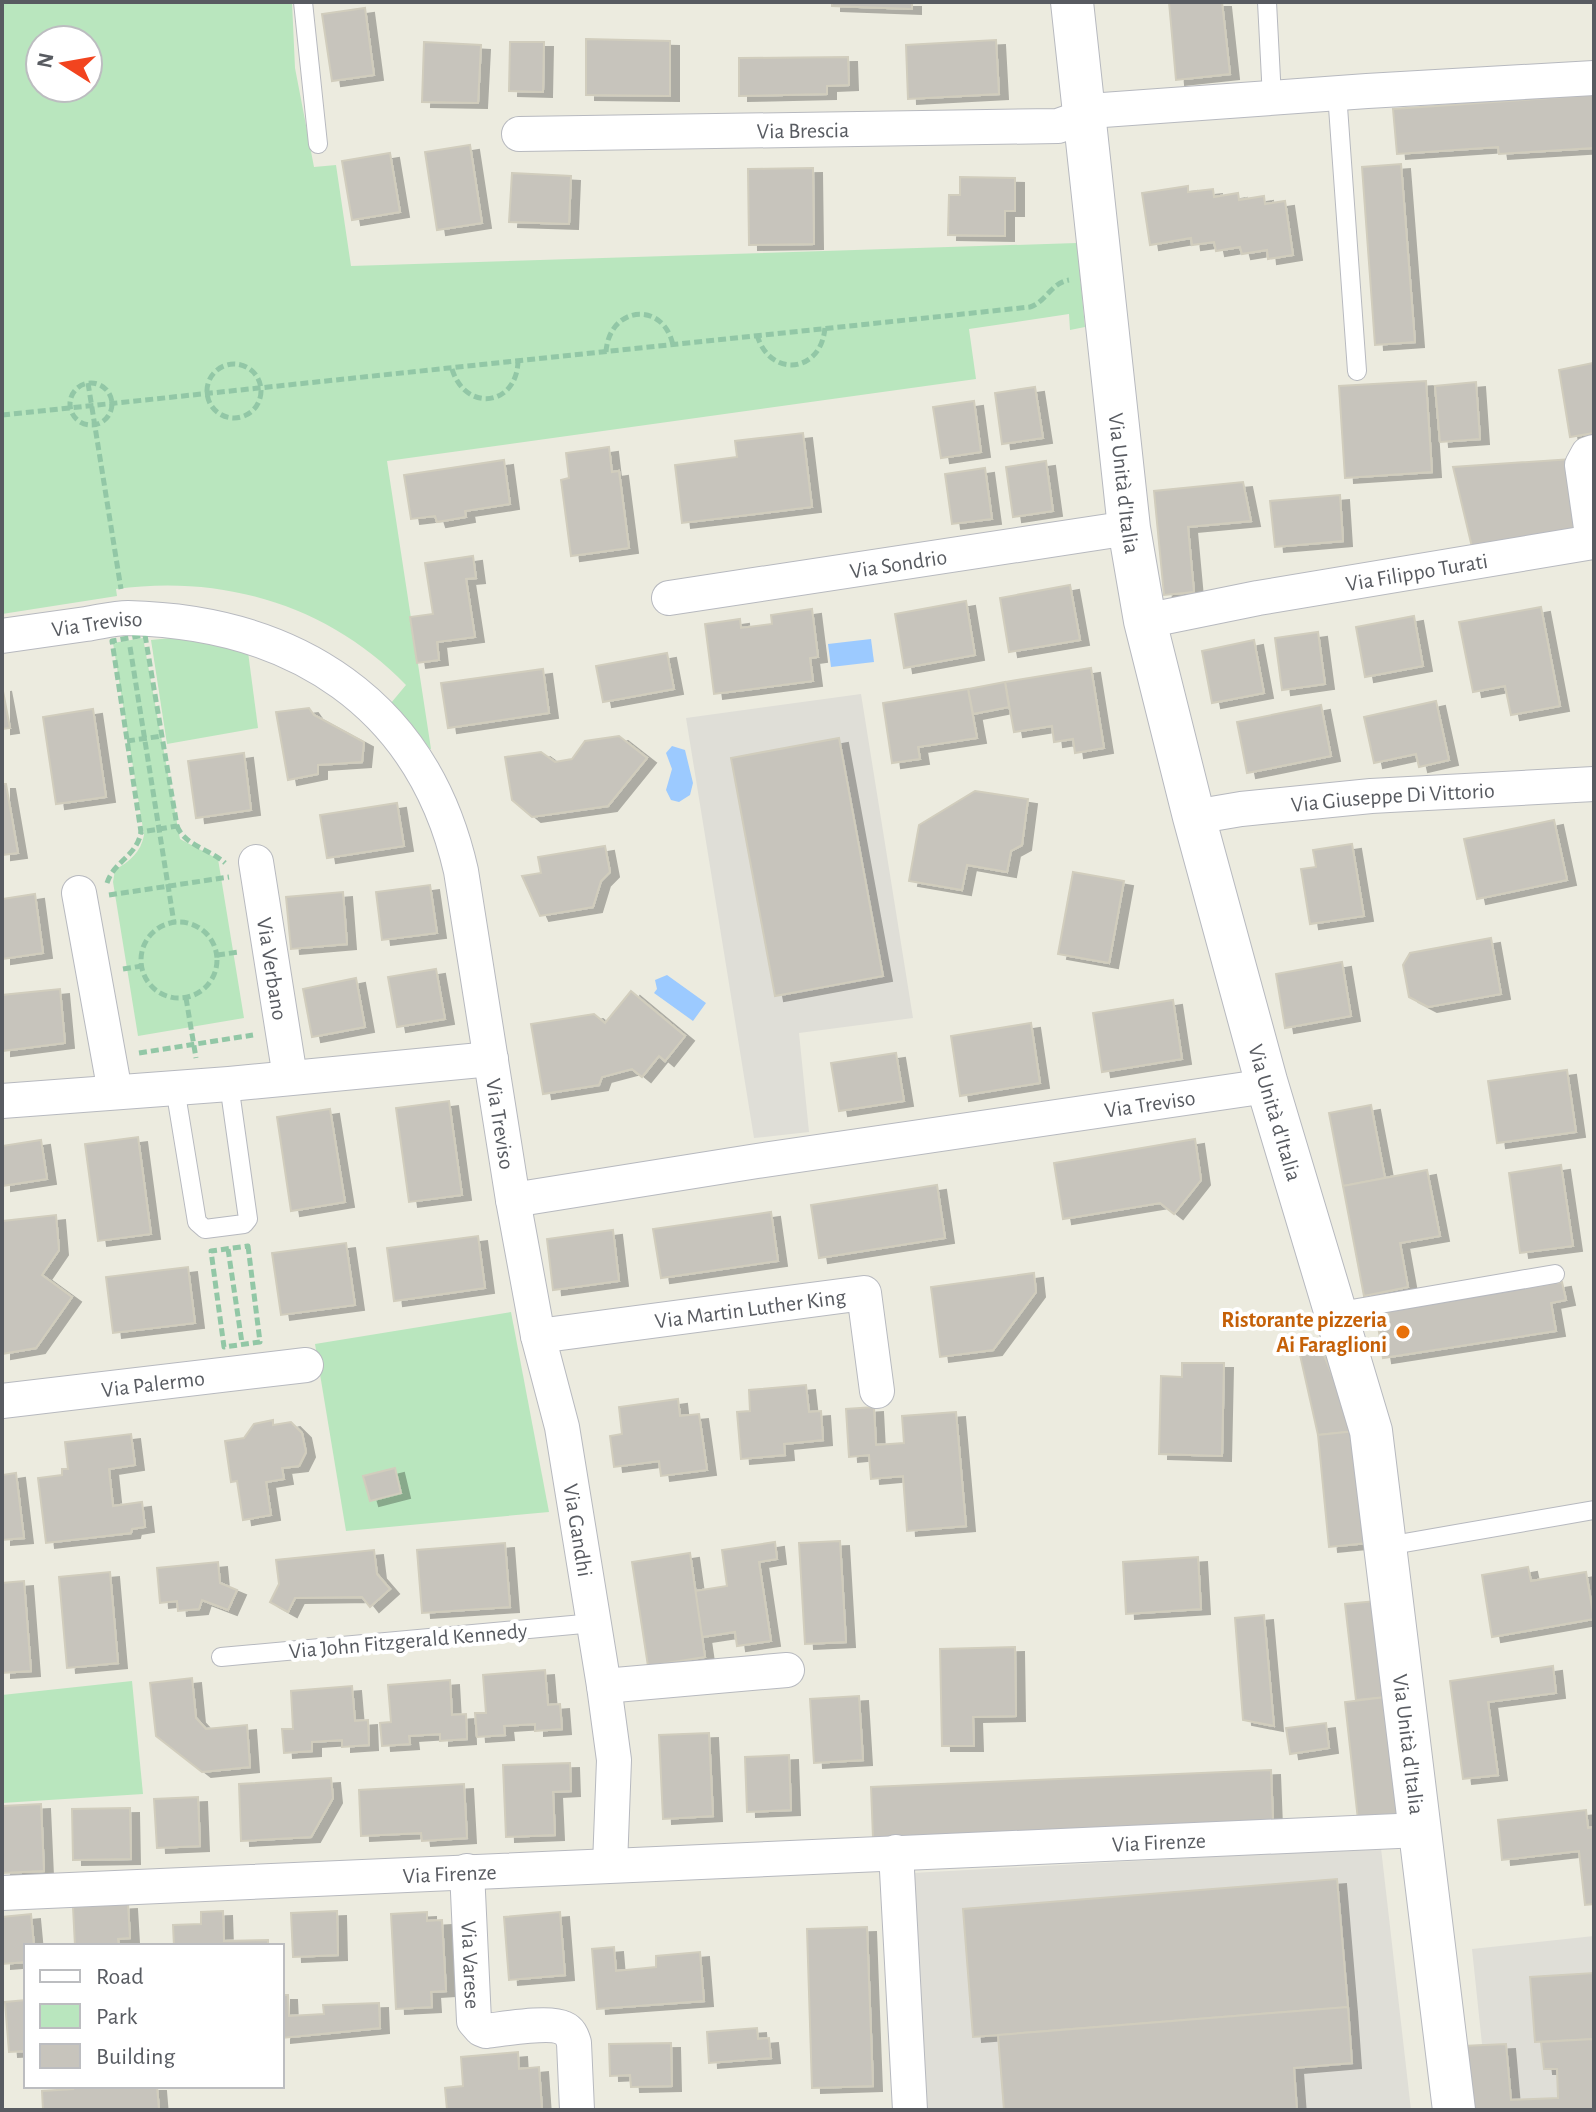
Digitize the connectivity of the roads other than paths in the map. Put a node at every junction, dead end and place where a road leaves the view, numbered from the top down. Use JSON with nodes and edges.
{"nodes":[{"id":1,"x":303,"y":2,"type":"edge"},
{"id":2,"x":1072,"y":2,"type":"edge"},
{"id":3,"x":1267,"y":2,"type":"edge"},
{"id":4,"x":1594,"y":78,"type":"edge"},
{"id":5,"x":1337,"y":93,"type":"junction"},
{"id":6,"x":1272,"y":98,"type":"junction"},
{"id":7,"x":1084,"y":117,"type":"junction"},
{"id":8,"x":519,"y":134,"type":"dead end"},
{"id":9,"x":318,"y":144,"type":"dead end"},
{"id":10,"x":1357,"y":371,"type":"dead end"},
{"id":11,"x":1594,"y":452,"type":"edge"},
{"id":12,"x":1129,"y":528,"type":"junction"},
{"id":13,"x":669,"y":598,"type":"dead end"},
{"id":14,"x":1145,"y":621,"type":"junction"},
{"id":15,"x":2,"y":636,"type":"edge"},
{"id":16,"x":1594,"y":784,"type":"edge"},
{"id":17,"x":1194,"y":817,"type":"junction"},
{"id":18,"x":242,"y":869,"type":"road end"},
{"id":19,"x":94,"y":894,"type":"road end"},
{"id":20,"x":491,"y":1059,"type":"junction"},
{"id":21,"x":186,"y":1076,"type":"junction"},
{"id":22,"x":290,"y":1077,"type":"junction"},
{"id":23,"x":229,"y":1084,"type":"junction"},
{"id":24,"x":1267,"y":1086,"type":"junction"},
{"id":25,"x":115,"y":1092,"type":"junction"},
{"id":26,"x":2,"y":1101,"type":"edge"},
{"id":27,"x":513,"y":1200,"type":"junction"},
{"id":28,"x":1555,"y":1274,"type":"dead end"},
{"id":29,"x":1334,"y":1312,"type":"junction"},
{"id":30,"x":538,"y":1336,"type":"junction"},
{"id":31,"x":306,"y":1365,"type":"dead end"},
{"id":32,"x":877,"y":1391,"type":"dead end"},
{"id":33,"x":2,"y":1401,"type":"edge"},
{"id":34,"x":1594,"y":1510,"type":"edge"},
{"id":35,"x":1387,"y":1546,"type":"junction"},
{"id":36,"x":594,"y":1623,"type":"junction"},
{"id":37,"x":221,"y":1657,"type":"dead end"},
{"id":38,"x":787,"y":1670,"type":"dead end"},
{"id":39,"x":604,"y":1686,"type":"junction"},
{"id":40,"x":1420,"y":1830,"type":"junction"},
{"id":41,"x":896,"y":1852,"type":"junction"},
{"id":42,"x":610,"y":1865,"type":"junction"},
{"id":43,"x":467,"y":1871,"type":"junction"},
{"id":44,"x":2,"y":1893,"type":"edge"},
{"id":45,"x":577,"y":2110,"type":"edge"},
{"id":46,"x":910,"y":2110,"type":"edge"},
{"id":47,"x":1454,"y":2110,"type":"edge"}],
"edges":[{"from":1,"to":9,"type":"lane"},
{"from":2,"to":7,"type":"street","name":"Via Unità d'Italia"},
{"from":3,"to":6,"type":"lane"},
{"from":4,"to":5,"type":"street"},
{"from":5,"to":6,"type":"street"},
{"from":5,"to":10,"type":"lane"},
{"from":6,"to":7,"type":"street"},
{"from":7,"to":8,"type":"street","name":"Via Brescia"},
{"from":7,"to":12,"type":"street","name":"Via Unità d'Italia"},
{"from":11,"to":14,"type":"street","name":"Via Filippo Turati"},
{"from":12,"to":13,"type":"street","name":"Via Sondrio"},
{"from":12,"to":14,"type":"street","name":"Via Unità d'Italia"},
{"from":14,"to":17,"type":"street","name":"Via Unità d'Italia"},
{"from":15,"to":20,"type":"street","name":"Via Treviso"},
{"from":16,"to":17,"type":"street","name":"Via Giuseppe Di Vittorio"},
{"from":17,"to":24,"type":"street","name":"Via Unità d'Italia"},
{"from":18,"to":22,"type":"street","name":"Via Verbano"},
{"from":19,"to":25,"type":"street"},
{"from":20,"to":22,"type":"street"},
{"from":20,"to":27,"type":"street","name":"Via Treviso"},
{"from":21,"to":23,"type":"street"},
{"from":21,"to":23,"type":"lane"},
{"from":21,"to":25,"type":"street"},
{"from":22,"to":23,"type":"street"},
{"from":24,"to":27,"type":"street","name":"Via Treviso"},
{"from":24,"to":29,"type":"street","name":"Via Unità d'Italia"},
{"from":25,"to":26,"type":"street"},
{"from":27,"to":30,"type":"street","name":"Via Gandhi"},
{"from":28,"to":29,"type":"lane"},
{"from":29,"to":35,"type":"street","name":"Via Unità d'Italia"},
{"from":30,"to":32,"type":"street","name":"Via Martin Luther King"},
{"from":30,"to":36,"type":"street","name":"Via Gandhi"},
{"from":31,"to":33,"type":"street","name":"Via Palermo"},
{"from":34,"to":35,"type":"lane"},
{"from":35,"to":40,"type":"street","name":"Via Unità d'Italia"},
{"from":36,"to":37,"type":"lane","name":"Via John Fitzgerald Kennedy"},
{"from":36,"to":39,"type":"street","name":"Via Gandhi"},
{"from":38,"to":39,"type":"street"},
{"from":39,"to":42,"type":"street","name":"Via Gandhi"},
{"from":40,"to":41,"type":"street","name":"Via Firenze"},
{"from":40,"to":47,"type":"street","name":"Via Unità d'Italia"},
{"from":41,"to":42,"type":"street","name":"Via Firenze"},
{"from":41,"to":46,"type":"street"},
{"from":42,"to":43,"type":"street","name":"Via Firenze"},
{"from":43,"to":44,"type":"street","name":"Via Firenze"},
{"from":43,"to":45,"type":"street","name":"Via Varese"}]}
